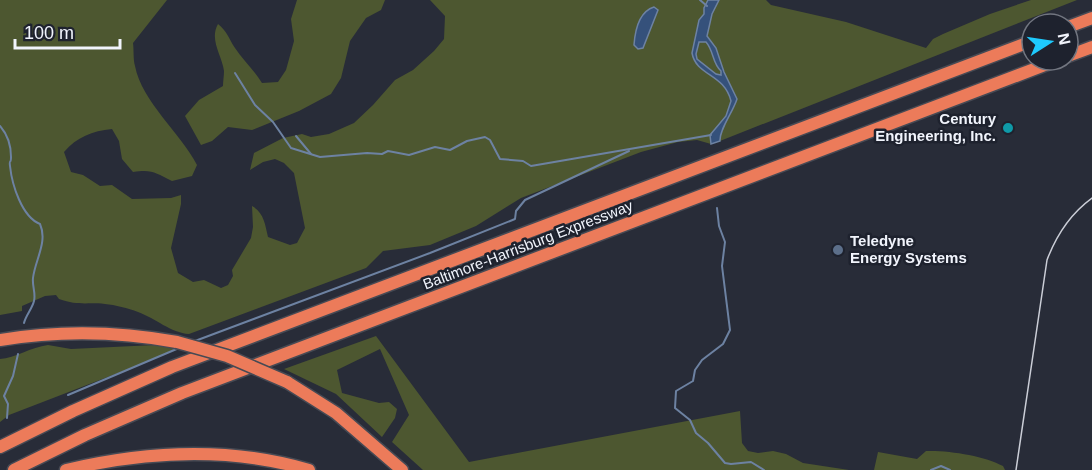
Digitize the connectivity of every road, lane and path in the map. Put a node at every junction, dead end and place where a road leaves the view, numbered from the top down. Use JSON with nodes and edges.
{"nodes":[{"id":1,"x":1020,"y":46,"type":"edge"},
{"id":2,"x":1026,"y":72,"type":"edge"},
{"id":3,"x":0,"y":340,"type":"edge"},
{"id":4,"x":0,"y":447,"type":"edge"},
{"id":5,"x":14,"y":470,"type":"edge"},
{"id":6,"x":66,"y":470,"type":"edge"},
{"id":7,"x":309,"y":470,"type":"edge"},
{"id":8,"x":402,"y":470,"type":"edge"}],
"edges":[{"from":1,"to":4,"type":"highway","name":"Baltimore-Harrisburg Expressway"},
{"from":2,"to":5,"type":"highway","name":"Baltimore-Harrisburg Expressway"},
{"from":3,"to":8,"type":"highway","bridge":true},
{"from":6,"to":7,"type":"highway"}]}
